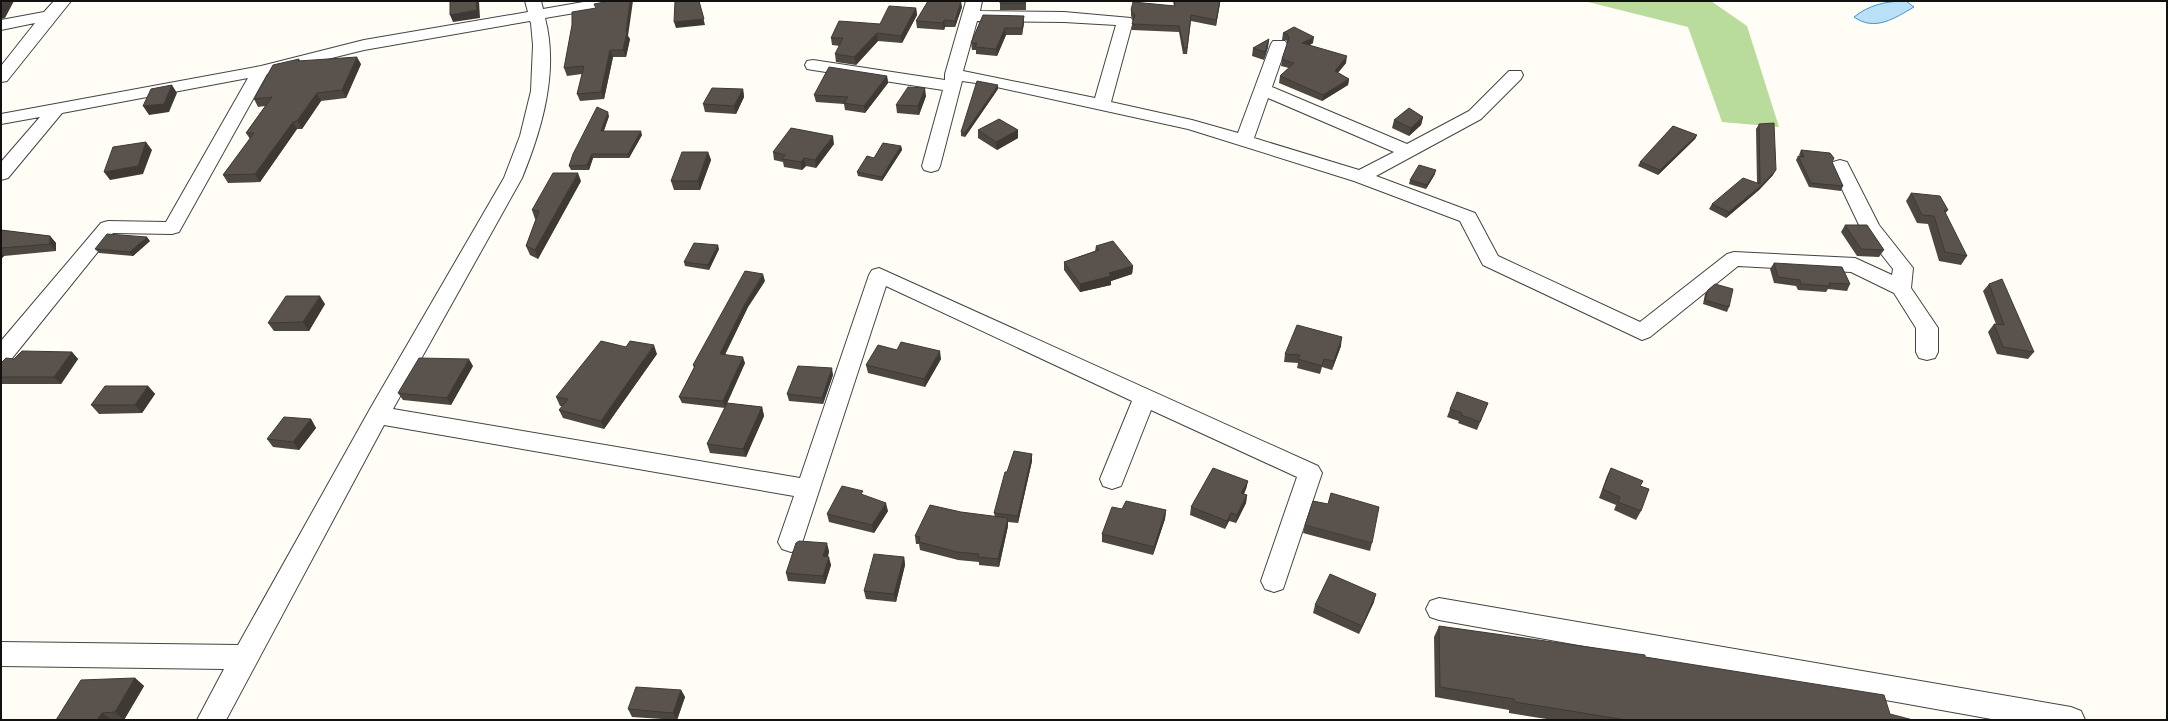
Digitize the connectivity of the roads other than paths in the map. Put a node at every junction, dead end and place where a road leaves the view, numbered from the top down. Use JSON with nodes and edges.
{"nodes":[{"id":1,"x":63,"y":1,"type":"edge"},
{"id":2,"x":616,"y":1,"type":"edge"},
{"id":3,"x":536,"y":8,"type":"edge"},
{"id":4,"x":972,"y":8,"type":"edge"},
{"id":5,"x":48,"y":16,"type":"junction"},
{"id":6,"x":1,"y":26,"type":"edge"},
{"id":7,"x":1279,"y":44,"type":"dead end"},
{"id":8,"x":813,"y":65,"type":"dead end"},
{"id":9,"x":261,"y":71,"type":"junction"},
{"id":10,"x":1515,"y":75,"type":"dead end"},
{"id":11,"x":1,"y":77,"type":"edge"},
{"id":12,"x":953,"y":80,"type":"junction"},
{"id":13,"x":1262,"y":89,"type":"junction"},
{"id":14,"x":1102,"y":104,"type":"junction"},
{"id":15,"x":56,"y":109,"type":"junction"},
{"id":16,"x":1,"y":119,"type":"edge"},
{"id":17,"x":1244,"y":142,"type":"junction"},
{"id":18,"x":1410,"y":152,"type":"junction"},
{"id":19,"x":931,"y":166,"type":"dead end"},
{"id":20,"x":1840,"y":166,"type":"dead end"},
{"id":21,"x":1,"y":174,"type":"edge"},
{"id":22,"x":1361,"y":177,"type":"junction"},
{"id":23,"x":1900,"y":288,"type":"junction"},
{"id":24,"x":1926,"y":352,"type":"dead end"},
{"id":25,"x":1,"y":356,"type":"edge"},
{"id":26,"x":1145,"y":398,"type":"junction"},
{"id":27,"x":378,"y":415,"type":"junction"},
{"id":28,"x":1112,"y":479,"type":"dead end"},
{"id":29,"x":808,"y":489,"type":"junction"},
{"id":30,"x":791,"y":542,"type":"dead end"},
{"id":31,"x":1274,"y":581,"type":"dead end"},
{"id":32,"x":1439,"y":609,"type":"dead end"},
{"id":33,"x":1,"y":654,"type":"edge"},
{"id":34,"x":246,"y":657,"type":"junction"},
{"id":35,"x":211,"y":720,"type":"edge"},
{"id":36,"x":2071,"y":720,"type":"edge"}],
"edges":[{"from":1,"to":5,"type":"street"},
{"from":2,"to":3,"type":"street"},
{"from":3,"to":9,"type":"street"},
{"from":3,"to":27,"type":"street"},
{"from":4,"to":12,"type":"street"},
{"from":4,"to":14,"type":"street"},
{"from":5,"to":6,"type":"street"},
{"from":5,"to":11,"type":"street"},
{"from":7,"to":13,"type":"street"},
{"from":8,"to":12,"type":"street"},
{"from":9,"to":15,"type":"street"},
{"from":9,"to":25,"type":"street"},
{"from":10,"to":18,"type":"street"},
{"from":12,"to":14,"type":"street"},
{"from":12,"to":19,"type":"street"},
{"from":13,"to":17,"type":"street"},
{"from":13,"to":18,"type":"street"},
{"from":14,"to":17,"type":"street"},
{"from":15,"to":16,"type":"street"},
{"from":15,"to":21,"type":"street"},
{"from":17,"to":22,"type":"street"},
{"from":18,"to":22,"type":"street"},
{"from":20,"to":23,"type":"street"},
{"from":22,"to":23,"type":"street"},
{"from":23,"to":24,"type":"street"},
{"from":26,"to":28,"type":"street"},
{"from":26,"to":29,"type":"street"},
{"from":26,"to":31,"type":"street"},
{"from":27,"to":29,"type":"street"},
{"from":27,"to":34,"type":"street"},
{"from":29,"to":30,"type":"street"},
{"from":32,"to":36,"type":"street"},
{"from":33,"to":34,"type":"street"},
{"from":34,"to":35,"type":"street"}]}
